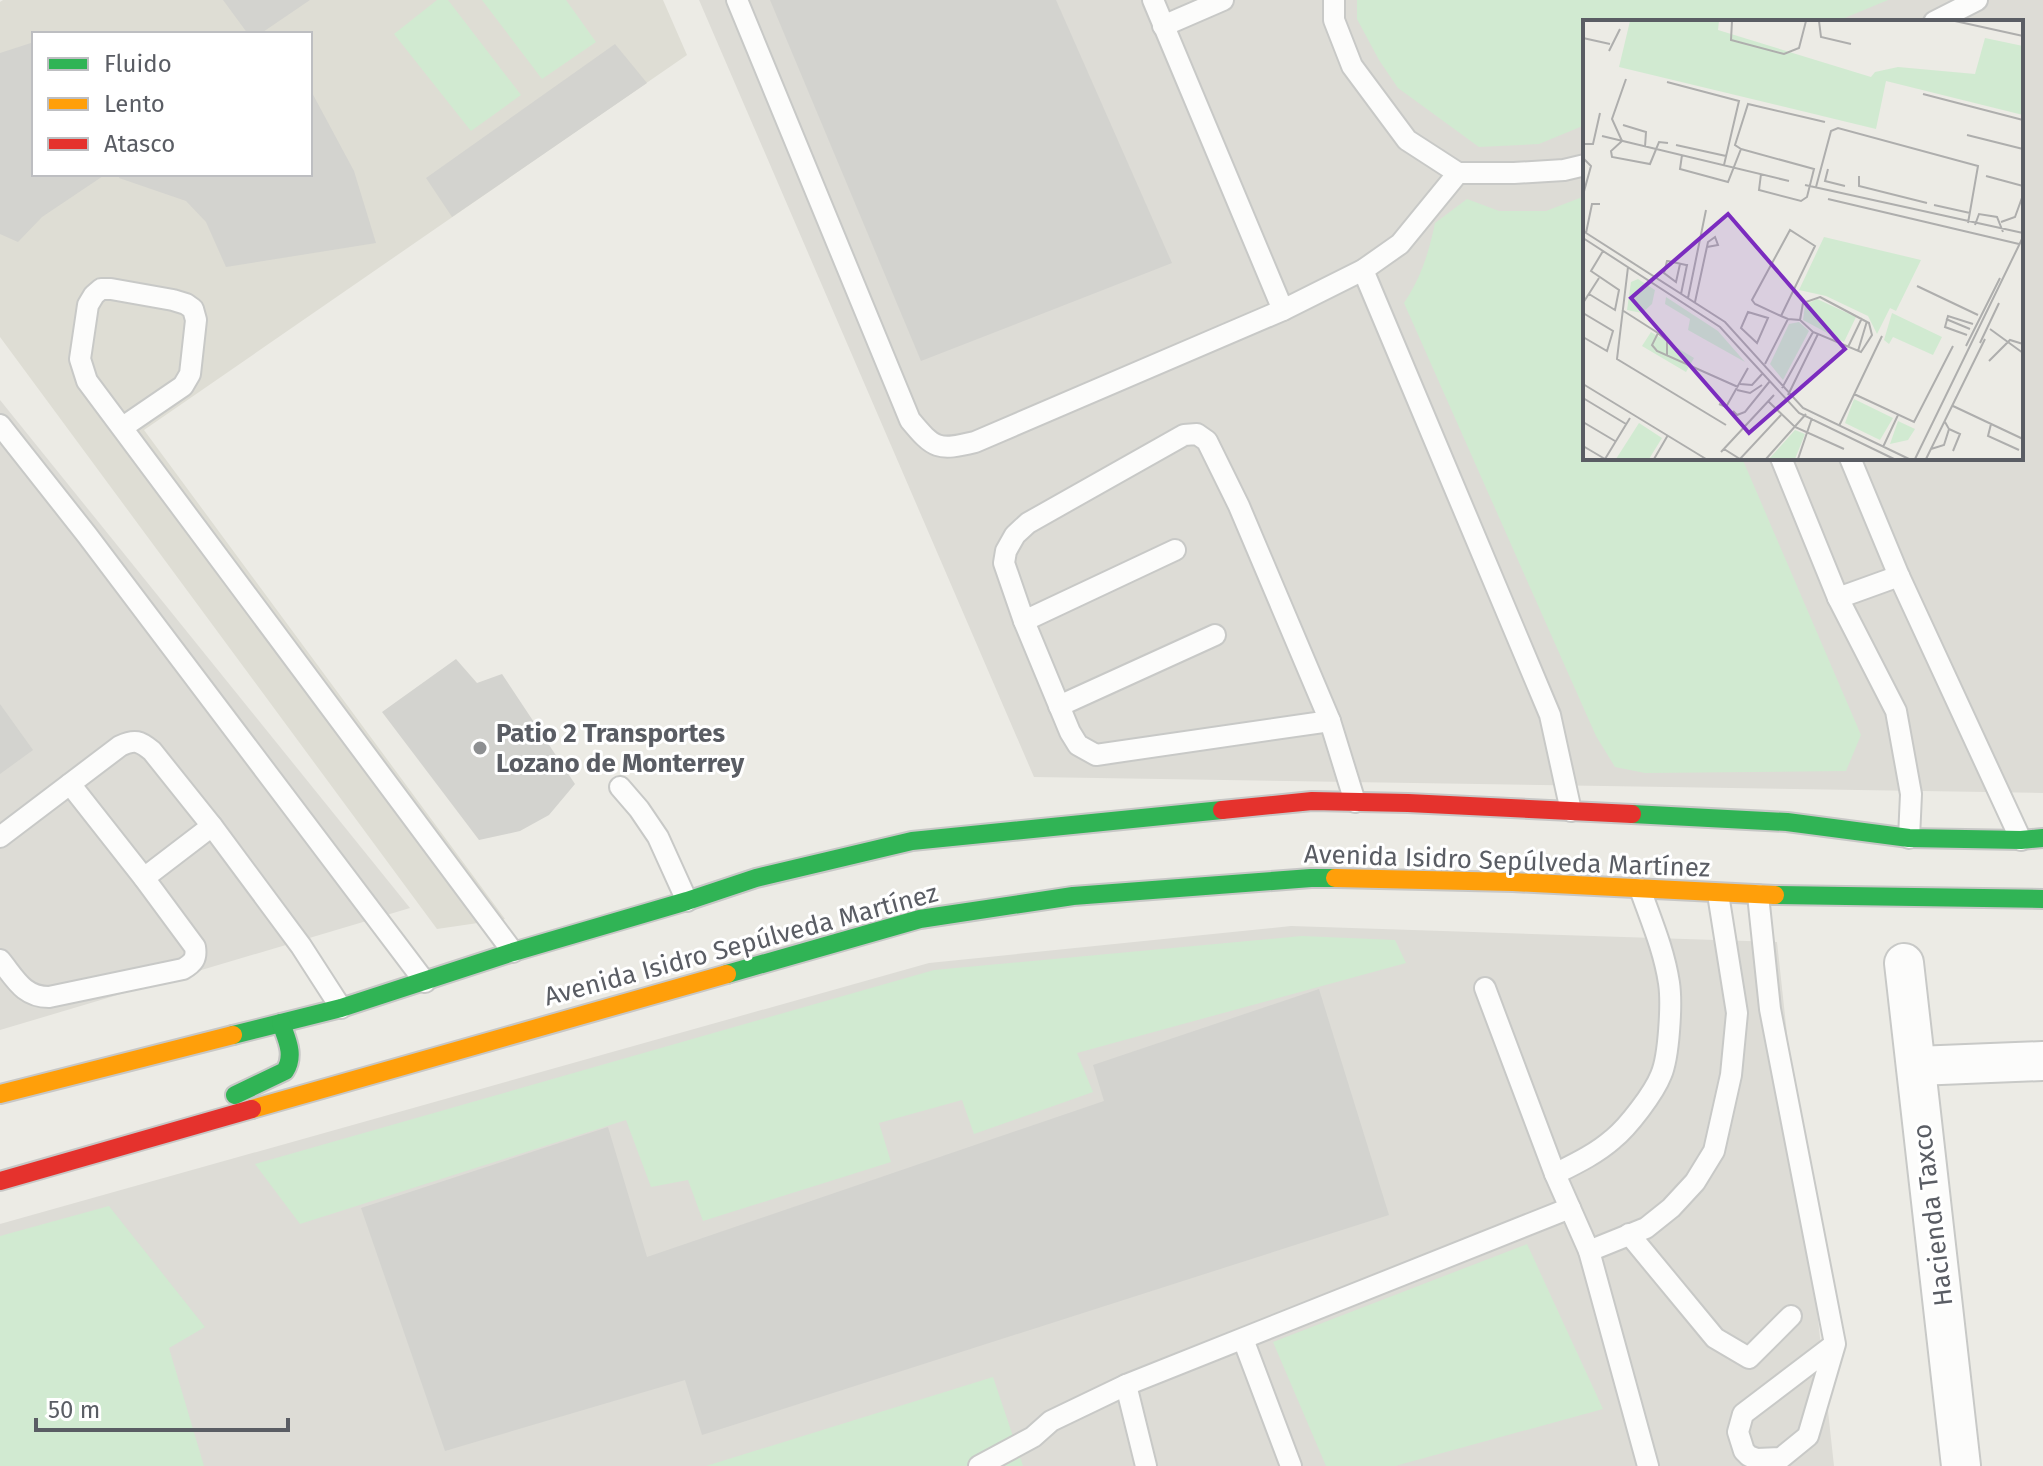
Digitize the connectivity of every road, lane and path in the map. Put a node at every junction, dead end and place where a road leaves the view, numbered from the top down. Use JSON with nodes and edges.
{"nodes":[{"id":1,"x":737,"y":0,"type":"edge"},
{"id":2,"x":1153,"y":0,"type":"edge"},
{"id":3,"x":1223,"y":0,"type":"edge"},
{"id":4,"x":1334,"y":0,"type":"edge"},
{"id":5,"x":1977,"y":0,"type":"edge"},
{"id":6,"x":1938,"y":20,"type":"edge"},
{"id":7,"x":1163,"y":26,"type":"junction"},
{"id":8,"x":1583,"y":165,"type":"edge"},
{"id":9,"x":1458,"y":173,"type":"junction"},
{"id":10,"x":1363,"y":270,"type":"junction"},
{"id":11,"x":1283,"y":310,"type":"junction"},
{"id":12,"x":0,"y":425,"type":"edge"},
{"id":13,"x":123,"y":427,"type":"junction"},
{"id":14,"x":1782,"y":460,"type":"edge"},
{"id":15,"x":1851,"y":460,"type":"edge"},
{"id":16,"x":1175,"y":550,"type":"dead end"},
{"id":17,"x":1899,"y":576,"type":"junction"},
{"id":18,"x":1838,"y":598,"type":"junction"},
{"id":19,"x":1024,"y":621,"type":"junction"},
{"id":20,"x":1215,"y":635,"type":"dead end"},
{"id":21,"x":1059,"y":706,"type":"junction"},
{"id":22,"x":1330,"y":721,"type":"junction"},
{"id":23,"x":70,"y":784,"type":"junction"},
{"id":24,"x":620,"y":787,"type":"dead end"},
{"id":25,"x":1355,"y":802,"type":"junction"},
{"id":26,"x":1571,"y":811,"type":"junction"},
{"id":27,"x":212,"y":826,"type":"junction"},
{"id":28,"x":0,"y":837,"type":"edge"},
{"id":29,"x":1909,"y":838,"type":"junction"},
{"id":30,"x":2043,"y":838,"type":"edge"},
{"id":31,"x":2021,"y":840,"type":"junction"},
{"id":32,"x":144,"y":878,"type":"junction"},
{"id":33,"x":1640,"y":889,"type":"junction"},
{"id":34,"x":1718,"y":894,"type":"junction"},
{"id":35,"x":1758,"y":895,"type":"junction"},
{"id":36,"x":2043,"y":899,"type":"edge"},
{"id":37,"x":687,"y":901,"type":"junction"},
{"id":38,"x":513,"y":952,"type":"junction"},
{"id":39,"x":0,"y":960,"type":"edge"},
{"id":40,"x":1904,"y":963,"type":"dead end"},
{"id":41,"x":425,"y":982,"type":"junction"},
{"id":42,"x":1485,"y":988,"type":"dead end"},
{"id":43,"x":341,"y":1008,"type":"junction"},
{"id":44,"x":281,"y":1023,"type":"junction"},
{"id":45,"x":2043,"y":1061,"type":"edge"},
{"id":46,"x":1916,"y":1066,"type":"junction"},
{"id":47,"x":0,"y":1094,"type":"edge"},
{"id":48,"x":167,"y":1134,"type":"junction"},
{"id":49,"x":1555,"y":1174,"type":"junction"},
{"id":50,"x":0,"y":1181,"type":"edge"},
{"id":51,"x":1570,"y":1208,"type":"junction"},
{"id":52,"x":1629,"y":1234,"type":"junction"},
{"id":53,"x":1589,"y":1251,"type":"junction"},
{"id":54,"x":1791,"y":1316,"type":"dead end"},
{"id":55,"x":1243,"y":1339,"type":"junction"},
{"id":56,"x":1835,"y":1344,"type":"junction"},
{"id":57,"x":1126,"y":1385,"type":"junction"},
{"id":58,"x":979,"y":1466,"type":"edge"},
{"id":59,"x":1146,"y":1466,"type":"edge"},
{"id":60,"x":1291,"y":1466,"type":"edge"},
{"id":61,"x":1648,"y":1466,"type":"edge"},
{"id":62,"x":1961,"y":1466,"type":"edge"}],
"edges":[{"from":1,"to":11,"type":"lane"},
{"from":2,"to":7,"type":"lane"},
{"from":3,"to":7,"type":"lane"},
{"from":4,"to":9,"type":"lane"},
{"from":5,"to":6,"type":"lane"},
{"from":7,"to":11,"type":"lane"},
{"from":8,"to":9,"type":"lane"},
{"from":9,"to":10,"type":"lane"},
{"from":10,"to":11,"type":"lane"},
{"from":10,"to":26,"type":"lane"},
{"from":12,"to":41,"type":"lane"},
{"from":13,"to":13,"type":"lane"},
{"from":13,"to":38,"type":"lane"},
{"from":14,"to":18,"type":"lane"},
{"from":15,"to":17,"type":"lane"},
{"from":16,"to":19,"type":"lane"},
{"from":17,"to":18,"type":"lane"},
{"from":17,"to":31,"type":"lane"},
{"from":18,"to":29,"type":"lane"},
{"from":19,"to":21,"type":"lane"},
{"from":19,"to":22,"type":"lane"},
{"from":20,"to":21,"type":"lane"},
{"from":21,"to":22,"type":"lane"},
{"from":22,"to":25,"type":"lane"},
{"from":23,"to":27,"type":"lane"},
{"from":23,"to":28,"type":"lane"},
{"from":23,"to":32,"type":"lane"},
{"from":24,"to":37,"type":"lane"},
{"from":25,"to":26,"type":"main road","name":"Avenida Isidro Sepúlveda Martínez"},
{"from":25,"to":37,"type":"main road","name":"Avenida Isidro Sepúlveda Martínez"},
{"from":26,"to":29,"type":"main road","name":"Avenida Isidro Sepúlveda Martínez"},
{"from":27,"to":32,"type":"lane"},
{"from":27,"to":43,"type":"lane"},
{"from":29,"to":31,"type":"main road","name":"Avenida Isidro Sepúlveda Martínez"},
{"from":30,"to":31,"type":"main road","name":"Avenida Isidro Sepúlveda Martínez"},
{"from":32,"to":39,"type":"lane"},
{"from":33,"to":34,"type":"main road","name":"Avenida Isidro Sepúlveda Martínez"},
{"from":33,"to":48,"type":"main road","name":"Avenida Isidro Sepúlveda Martínez"},
{"from":33,"to":49,"type":"lane"},
{"from":34,"to":35,"type":"main road","name":"Avenida Isidro Sepúlveda Martínez"},
{"from":34,"to":52,"type":"lane"},
{"from":35,"to":36,"type":"main road","name":"Avenida Isidro Sepúlveda Martínez"},
{"from":35,"to":56,"type":"lane"},
{"from":37,"to":38,"type":"main road","name":"Avenida Isidro Sepúlveda Martínez"},
{"from":38,"to":41,"type":"main road","name":"Avenida Isidro Sepúlveda Martínez"},
{"from":40,"to":46,"type":"street","name":"Hacienda Taxco"},
{"from":41,"to":43,"type":"main road","name":"Avenida Isidro Sepúlveda Martínez"},
{"from":42,"to":49,"type":"lane"},
{"from":43,"to":44,"type":"main road","name":"Avenida Isidro Sepúlveda Martínez"},
{"from":44,"to":47,"type":"main road","name":"Avenida Isidro Sepúlveda Martínez"},
{"from":44,"to":48,"type":"main road"},
{"from":45,"to":46,"type":"street"},
{"from":46,"to":62,"type":"street","name":"Hacienda Taxco"},
{"from":48,"to":50,"type":"main road","name":"Avenida Isidro Sepúlveda Martínez"},
{"from":49,"to":51,"type":"lane"},
{"from":51,"to":53,"type":"lane"},
{"from":51,"to":55,"type":"lane"},
{"from":52,"to":53,"type":"lane"},
{"from":52,"to":54,"type":"lane"},
{"from":53,"to":61,"type":"lane"},
{"from":55,"to":57,"type":"lane"},
{"from":55,"to":60,"type":"lane"},
{"from":56,"to":56,"type":"lane"},
{"from":57,"to":58,"type":"lane"},
{"from":57,"to":59,"type":"lane"}]}
